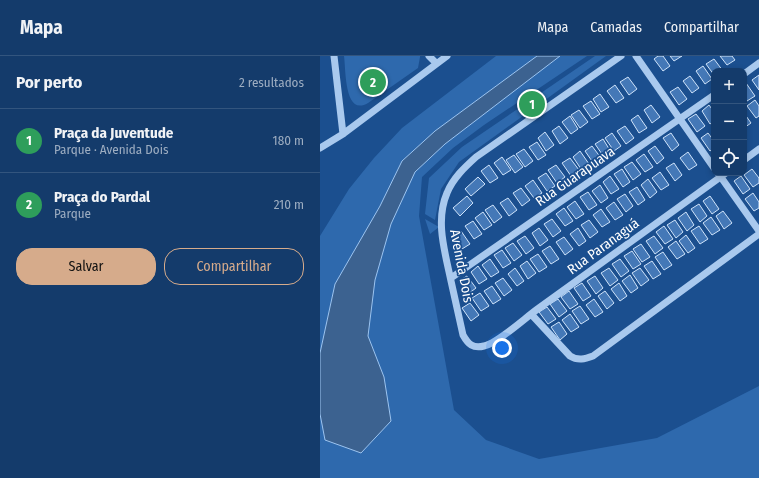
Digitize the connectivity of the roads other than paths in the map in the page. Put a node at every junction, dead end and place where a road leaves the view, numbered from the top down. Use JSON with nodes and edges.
{"nodes":[{"id":1,"x":334,"y":56,"type":"edge"},
{"id":2,"x":429,"y":56,"type":"edge"},
{"id":3,"x":447,"y":56,"type":"edge"},
{"id":4,"x":621,"y":56,"type":"edge"},
{"id":5,"x":636,"y":56,"type":"edge"},
{"id":6,"x":436,"y":63,"type":"junction"},
{"id":7,"x":759,"y":63,"type":"edge"},
{"id":8,"x":747,"y":72,"type":"edge"},
{"id":9,"x":711,"y":97,"type":"edge"},
{"id":10,"x":680,"y":119,"type":"junction"},
{"id":11,"x":343,"y":134,"type":"junction"},
{"id":12,"x":320,"y":148,"type":"edge"},
{"id":13,"x":759,"y":149,"type":"edge"},
{"id":14,"x":747,"y":158,"type":"edge"},
{"id":15,"x":711,"y":164,"type":"edge"},
{"id":16,"x":718,"y":176,"type":"edge"},
{"id":17,"x":722,"y":176,"type":"edge"},
{"id":18,"x":759,"y":233,"type":"edge"},
{"id":19,"x":451,"y":278,"type":"junction"},
{"id":20,"x":530,"y":314,"type":"junction"},
{"id":21,"x":496,"y":341,"type":"joint"}],
"edges":[{"from":1,"to":11,"type":"street"},
{"from":2,"to":6,"type":"street"},
{"from":3,"to":6,"type":"street"},
{"from":4,"to":19,"type":"street","name":"Avenida Dois"},
{"from":5,"to":10,"type":"street"},
{"from":6,"to":11,"type":"street"},
{"from":7,"to":8,"type":"street"},
{"from":9,"to":10,"type":"street","name":"Rua Guarapuava"},
{"from":10,"to":15,"type":"street"},
{"from":10,"to":19,"type":"street","name":"Rua Guarapuava"},
{"from":11,"to":12,"type":"street"},
{"from":13,"to":14,"type":"street"},
{"from":16,"to":20,"type":"street","name":"Rua Paranaguá"},
{"from":17,"to":18,"type":"street"},
{"from":18,"to":20,"type":"street"},
{"from":19,"to":21,"type":"street","name":"Avenida Dois"},
{"from":20,"to":21,"type":"street","name":"Rua Paranaguá"}]}
